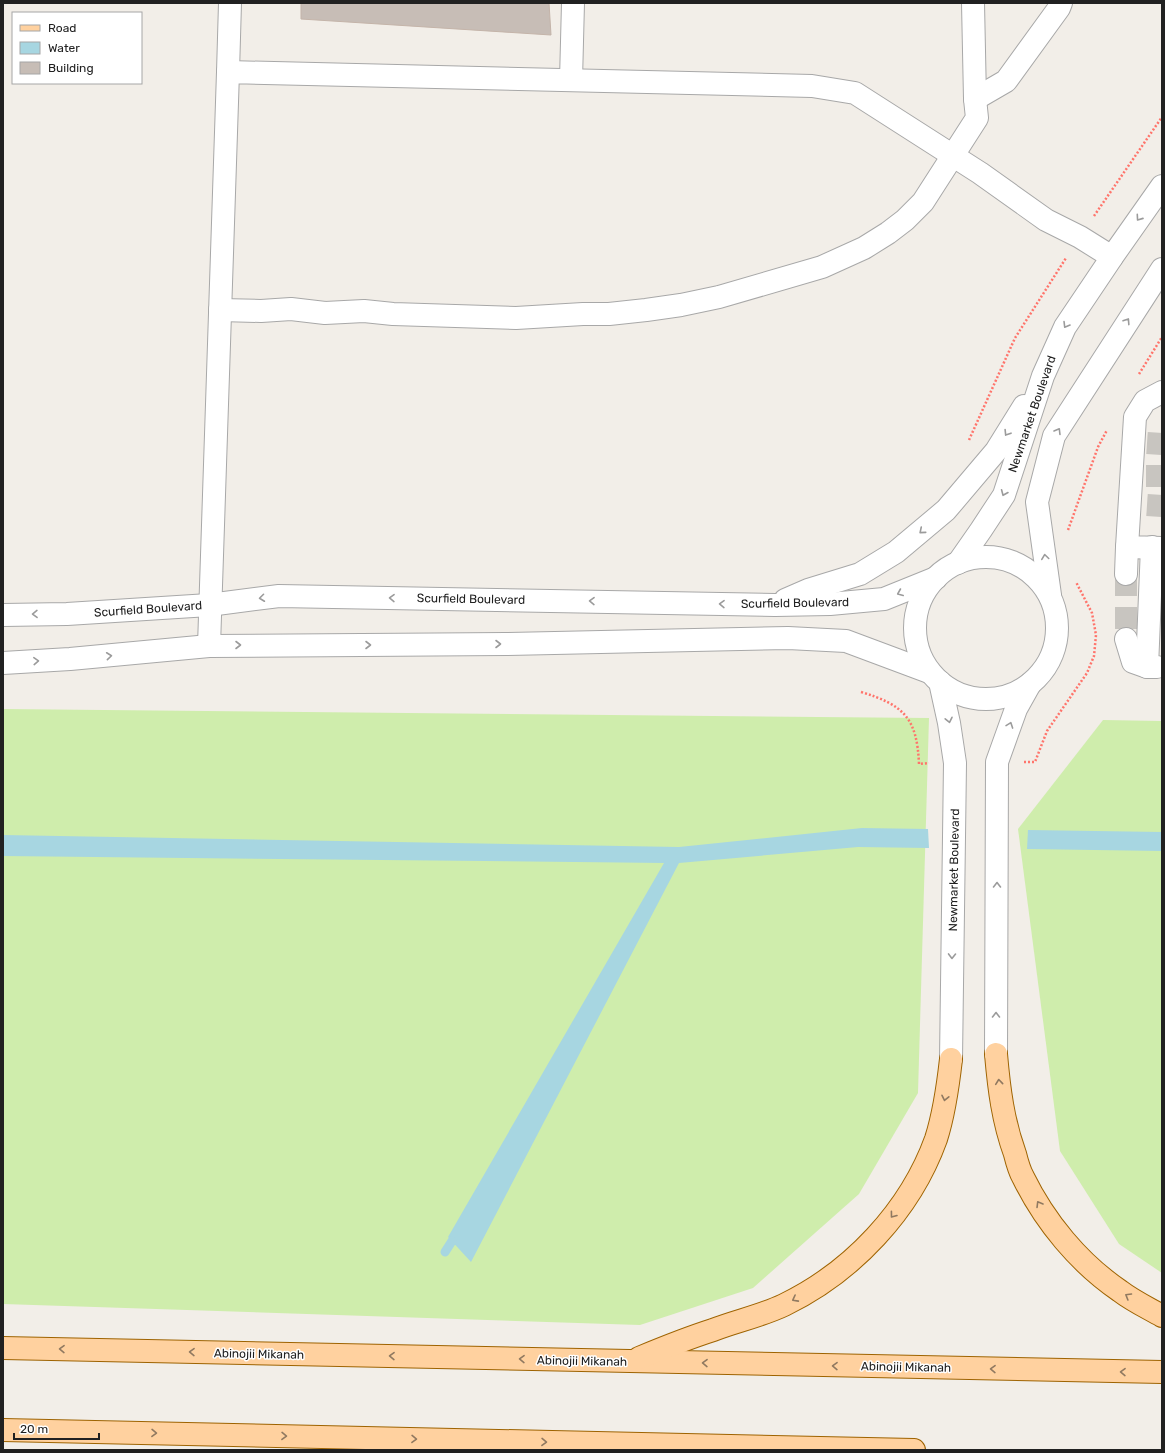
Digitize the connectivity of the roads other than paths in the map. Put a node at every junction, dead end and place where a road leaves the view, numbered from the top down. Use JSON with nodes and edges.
{"nodes":[{"id":1,"x":230,"y":3,"type":"edge"},
{"id":2,"x":573,"y":3,"type":"edge"},
{"id":3,"x":973,"y":3,"type":"edge"},
{"id":4,"x":1061,"y":3,"type":"edge"},
{"id":5,"x":228,"y":72,"type":"junction"},
{"id":6,"x":571,"y":80,"type":"junction"},
{"id":7,"x":975,"y":98,"type":"junction"},
{"id":8,"x":954,"y":156,"type":"junction"},
{"id":9,"x":1162,"y":186,"type":"edge"},
{"id":10,"x":1112,"y":257,"type":"junction"},
{"id":11,"x":1162,"y":269,"type":"edge"},
{"id":12,"x":1156,"y":292,"type":"edge"},
{"id":13,"x":220,"y":310,"type":"junction"},
{"id":14,"x":1043,"y":376,"type":"junction"},
{"id":15,"x":1162,"y":392,"type":"edge"},
{"id":16,"x":1127,"y":547,"type":"junction"},
{"id":17,"x":1157,"y":547,"type":"edge"},
{"id":18,"x":958,"y":563,"type":"junction"},
{"id":19,"x":1126,"y":574,"type":"tunnel mouth"},
{"id":20,"x":936,"y":578,"type":"junction"},
{"id":21,"x":1051,"y":596,"type":"junction"},
{"id":22,"x":209,"y":605,"type":"junction"},
{"id":23,"x":774,"y":605,"type":"junction"},
{"id":24,"x":3,"y":615,"type":"edge"},
{"id":25,"x":1126,"y":639,"type":"tunnel mouth"},
{"id":26,"x":209,"y":646,"type":"junction"},
{"id":27,"x":3,"y":663,"type":"edge"},
{"id":28,"x":1154,"y":667,"type":"edge"},
{"id":29,"x":934,"y":677,"type":"junction"},
{"id":30,"x":1030,"y":684,"type":"junction"},
{"id":31,"x":996,"y":1054,"type":"joint"},
{"id":32,"x":951,"y":1059,"type":"joint"},
{"id":33,"x":1162,"y":1316,"type":"edge"},
{"id":34,"x":3,"y":1348,"type":"edge"},
{"id":35,"x":631,"y":1362,"type":"junction"},
{"id":36,"x":1162,"y":1372,"type":"edge"},
{"id":37,"x":3,"y":1430,"type":"edge"},
{"id":38,"x":914,"y":1450,"type":"edge"}],
"edges":[{"from":1,"to":5,"type":"street"},
{"from":2,"to":6,"type":"street"},
{"from":3,"to":7,"type":"street"},
{"from":4,"to":7,"type":"street"},
{"from":5,"to":6,"type":"street"},
{"from":5,"to":13,"type":"street"},
{"from":6,"to":8,"type":"street"},
{"from":7,"to":8,"type":"street"},
{"from":8,"to":10,"type":"street"},
{"from":8,"to":13,"type":"street"},
{"from":9,"to":10,"type":"street","name":"Newmarket Boulevard","one_way":true},
{"from":10,"to":14,"type":"street","name":"Newmarket Boulevard","one_way":true},
{"from":11,"to":12,"type":"street"},
{"from":21,"to":12,"type":"street","one_way":true},
{"from":13,"to":22,"type":"street"},
{"from":14,"to":18,"type":"street","name":"Newmarket Boulevard","one_way":true},
{"from":14,"to":23,"type":"street","one_way":true},
{"from":15,"to":16,"type":"street"},
{"from":16,"to":17,"type":"street"},
{"from":16,"to":19,"type":"street"},
{"from":17,"to":28,"type":"street"},
{"from":18,"to":20,"type":"street"},
{"from":18,"to":21,"type":"street"},
{"from":20,"to":23,"type":"street","name":"Scurfield Boulevard","one_way":true},
{"from":20,"to":29,"type":"street"},
{"from":21,"to":30,"type":"street"},
{"from":23,"to":22,"type":"street","name":"Scurfield Boulevard","one_way":true},
{"from":22,"to":24,"type":"street","name":"Scurfield Boulevard","one_way":true},
{"from":22,"to":26,"type":"street"},
{"from":25,"to":28,"type":"street"},
{"from":27,"to":26,"type":"street","one_way":true},
{"from":26,"to":29,"type":"street","one_way":true},
{"from":29,"to":30,"type":"street"},
{"from":29,"to":32,"type":"street","name":"Newmarket Boulevard","one_way":true},
{"from":31,"to":30,"type":"street","one_way":true},
{"from":33,"to":31,"type":"main road","one_way":true},
{"from":32,"to":35,"type":"main road","one_way":true},
{"from":35,"to":34,"type":"main road","name":"Abinojii Mikanah","one_way":true},
{"from":36,"to":35,"type":"main road","name":"Abinojii Mikanah","one_way":true},
{"from":37,"to":38,"type":"main road","one_way":true}]}
